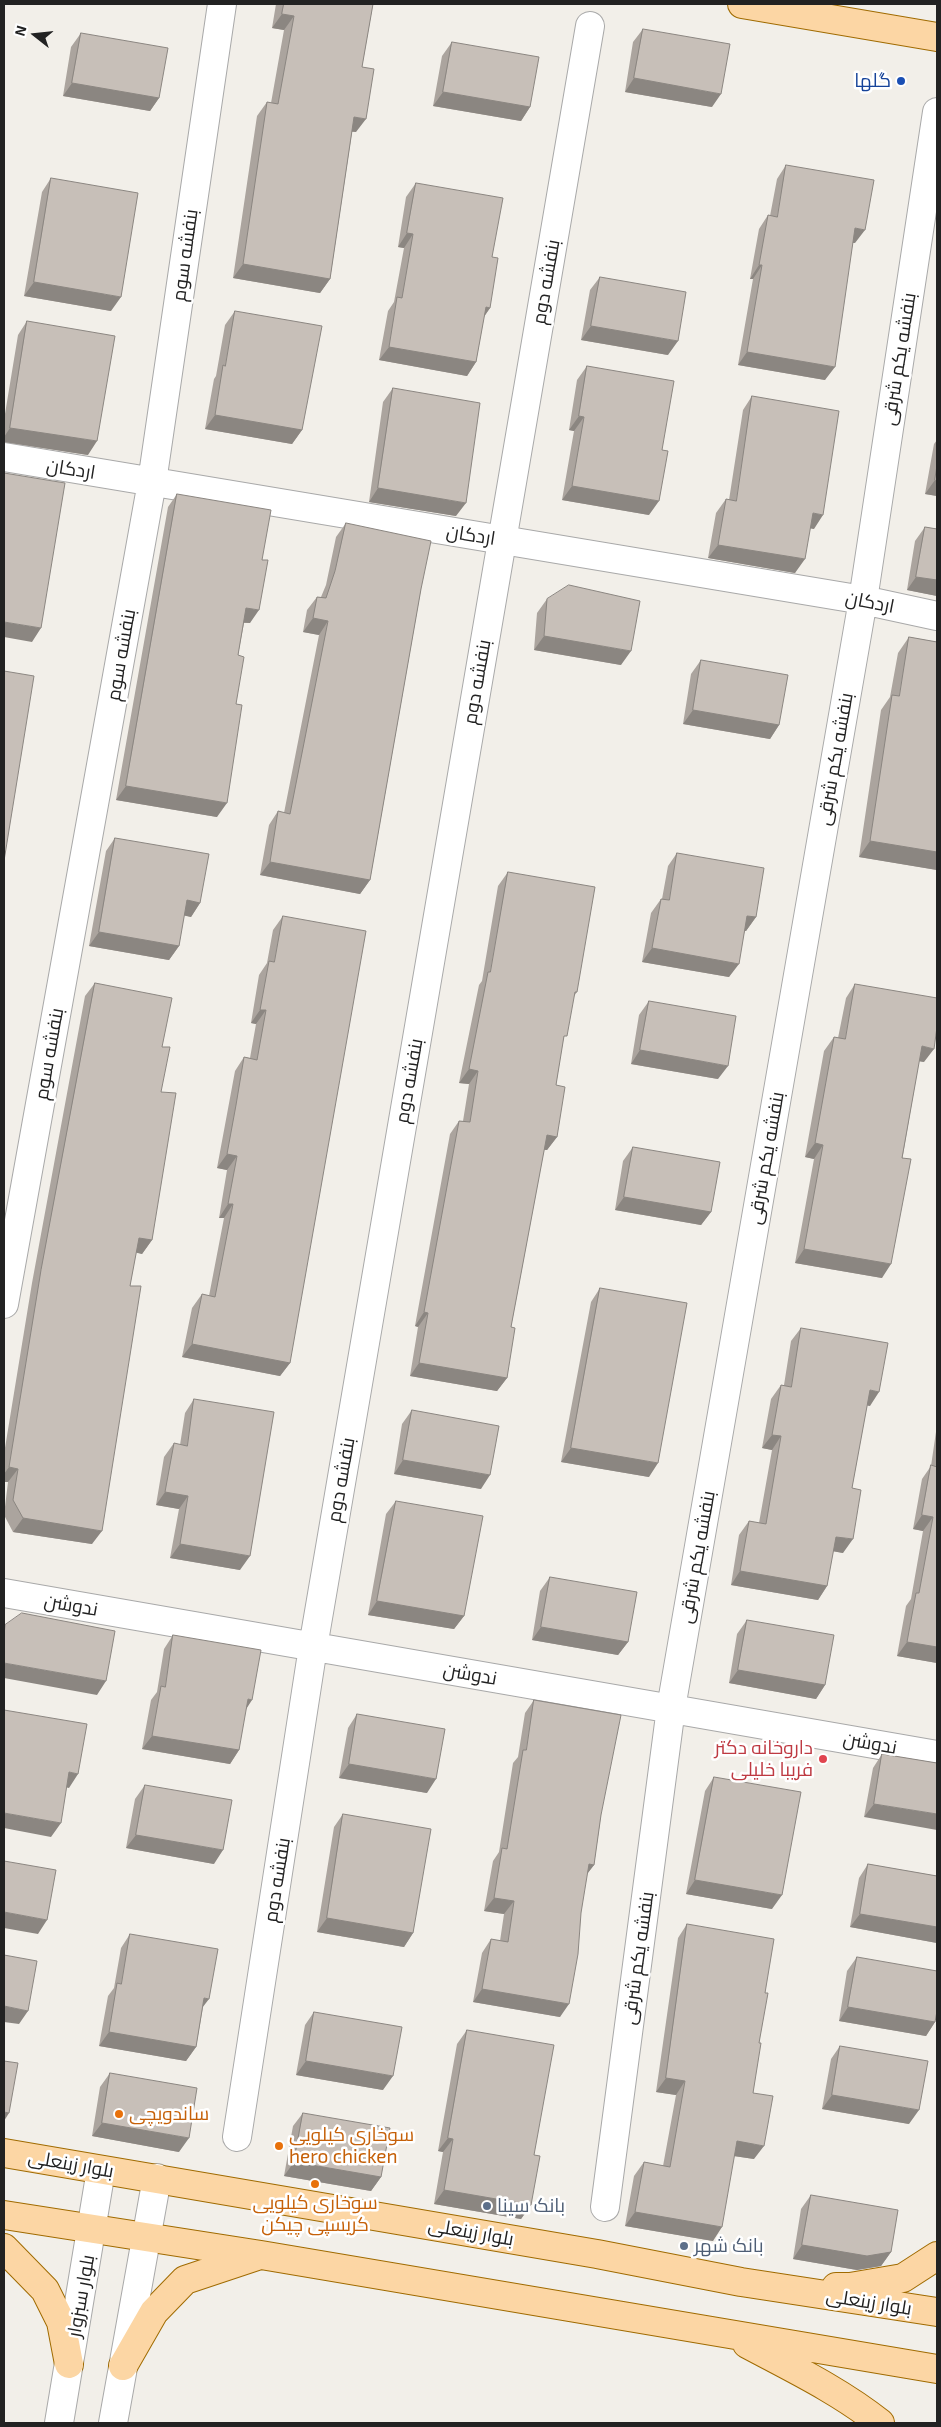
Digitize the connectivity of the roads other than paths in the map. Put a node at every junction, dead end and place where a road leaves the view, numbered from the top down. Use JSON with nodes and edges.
{"nodes":[{"id":1,"x":222,"y":4,"type":"edge"},
{"id":2,"x":742,"y":4,"type":"edge"},
{"id":3,"x":590,"y":26,"type":"dead end"},
{"id":4,"x":937,"y":37,"type":"edge"},
{"id":5,"x":937,"y":112,"type":"edge"},
{"id":6,"x":4,"y":457,"type":"edge"},
{"id":7,"x":152,"y":482,"type":"junction"},
{"id":8,"x":501,"y":540,"type":"junction"},
{"id":9,"x":863,"y":600,"type":"junction"},
{"id":10,"x":937,"y":616,"type":"edge"},
{"id":11,"x":4,"y":1304,"type":"edge"},
{"id":12,"x":4,"y":1593,"type":"edge"},
{"id":13,"x":313,"y":1647,"type":"junction"},
{"id":14,"x":671,"y":1708,"type":"junction"},
{"id":15,"x":937,"y":1754,"type":"edge"},
{"id":16,"x":237,"y":2137,"type":"dead end"},
{"id":17,"x":4,"y":2153,"type":"edge"},
{"id":18,"x":102,"y":2170,"type":"junction"},
{"id":19,"x":156,"y":2178,"type":"junction"},
{"id":20,"x":605,"y":2207,"type":"dead end"},
{"id":21,"x":4,"y":2215,"type":"edge"},
{"id":22,"x":92,"y":2229,"type":"junction"},
{"id":23,"x":146,"y":2236,"type":"junction"},
{"id":24,"x":4,"y":2248,"type":"edge"},
{"id":25,"x":261,"y":2255,"type":"junction"},
{"id":26,"x":937,"y":2256,"type":"edge"},
{"id":27,"x":741,"y":2282,"type":"junction"},
{"id":28,"x":937,"y":2312,"type":"edge"},
{"id":29,"x":726,"y":2333,"type":"junction"},
{"id":30,"x":69,"y":2364,"type":"junction"},
{"id":31,"x":123,"y":2366,"type":"junction"},
{"id":32,"x":937,"y":2369,"type":"edge"},
{"id":33,"x":59,"y":2423,"type":"edge"},
{"id":34,"x":113,"y":2423,"type":"edge"},
{"id":35,"x":880,"y":2423,"type":"edge"}],
"edges":[{"from":1,"to":7,"type":"street","name":"بنفشه سوم"},
{"from":2,"to":4,"type":"main road"},
{"from":3,"to":8,"type":"street","name":"بنفشه دوم"},
{"from":5,"to":9,"type":"street","name":"بنفشه یکم شرقی"},
{"from":6,"to":7,"type":"street","name":"اردکان"},
{"from":7,"to":8,"type":"street","name":"اردکان"},
{"from":7,"to":11,"type":"street","name":"بنفشه سوم"},
{"from":8,"to":9,"type":"street","name":"اردکان"},
{"from":8,"to":13,"type":"street","name":"بنفشه دوم"},
{"from":9,"to":10,"type":"street","name":"اردکان"},
{"from":9,"to":14,"type":"street","name":"بنفشه یکم شرقی"},
{"from":12,"to":13,"type":"street","name":"ندوشن"},
{"from":13,"to":14,"type":"street","name":"ندوشن"},
{"from":13,"to":16,"type":"street","name":"بنفشه دوم"},
{"from":14,"to":15,"type":"street","name":"ندوشن"},
{"from":14,"to":20,"type":"street","name":"بنفشه یکم شرقی"},
{"from":17,"to":18,"type":"main road","name":"بلوار زینعلی"},
{"from":18,"to":19,"type":"main road","name":"بلوار زینعلی"},
{"from":18,"to":22,"type":"street","name":"بلوار سبزوار"},
{"from":19,"to":23,"type":"street"},
{"from":19,"to":27,"type":"main road","name":"بلوار زینعلی"},
{"from":21,"to":22,"type":"main road"},
{"from":22,"to":23,"type":"main road"},
{"from":22,"to":30,"type":"street","name":"بلوار سبزوار"},
{"from":23,"to":25,"type":"main road"},
{"from":23,"to":31,"type":"street"},
{"from":24,"to":30,"type":"main road"},
{"from":25,"to":29,"type":"main road"},
{"from":25,"to":31,"type":"main road"},
{"from":26,"to":27,"type":"main road"},
{"from":27,"to":28,"type":"main road","name":"بلوار زینعلی"},
{"from":29,"to":32,"type":"main road"},
{"from":29,"to":35,"type":"main road"},
{"from":30,"to":33,"type":"street","name":"بلوار سبزوار"},
{"from":31,"to":34,"type":"street"}]}
